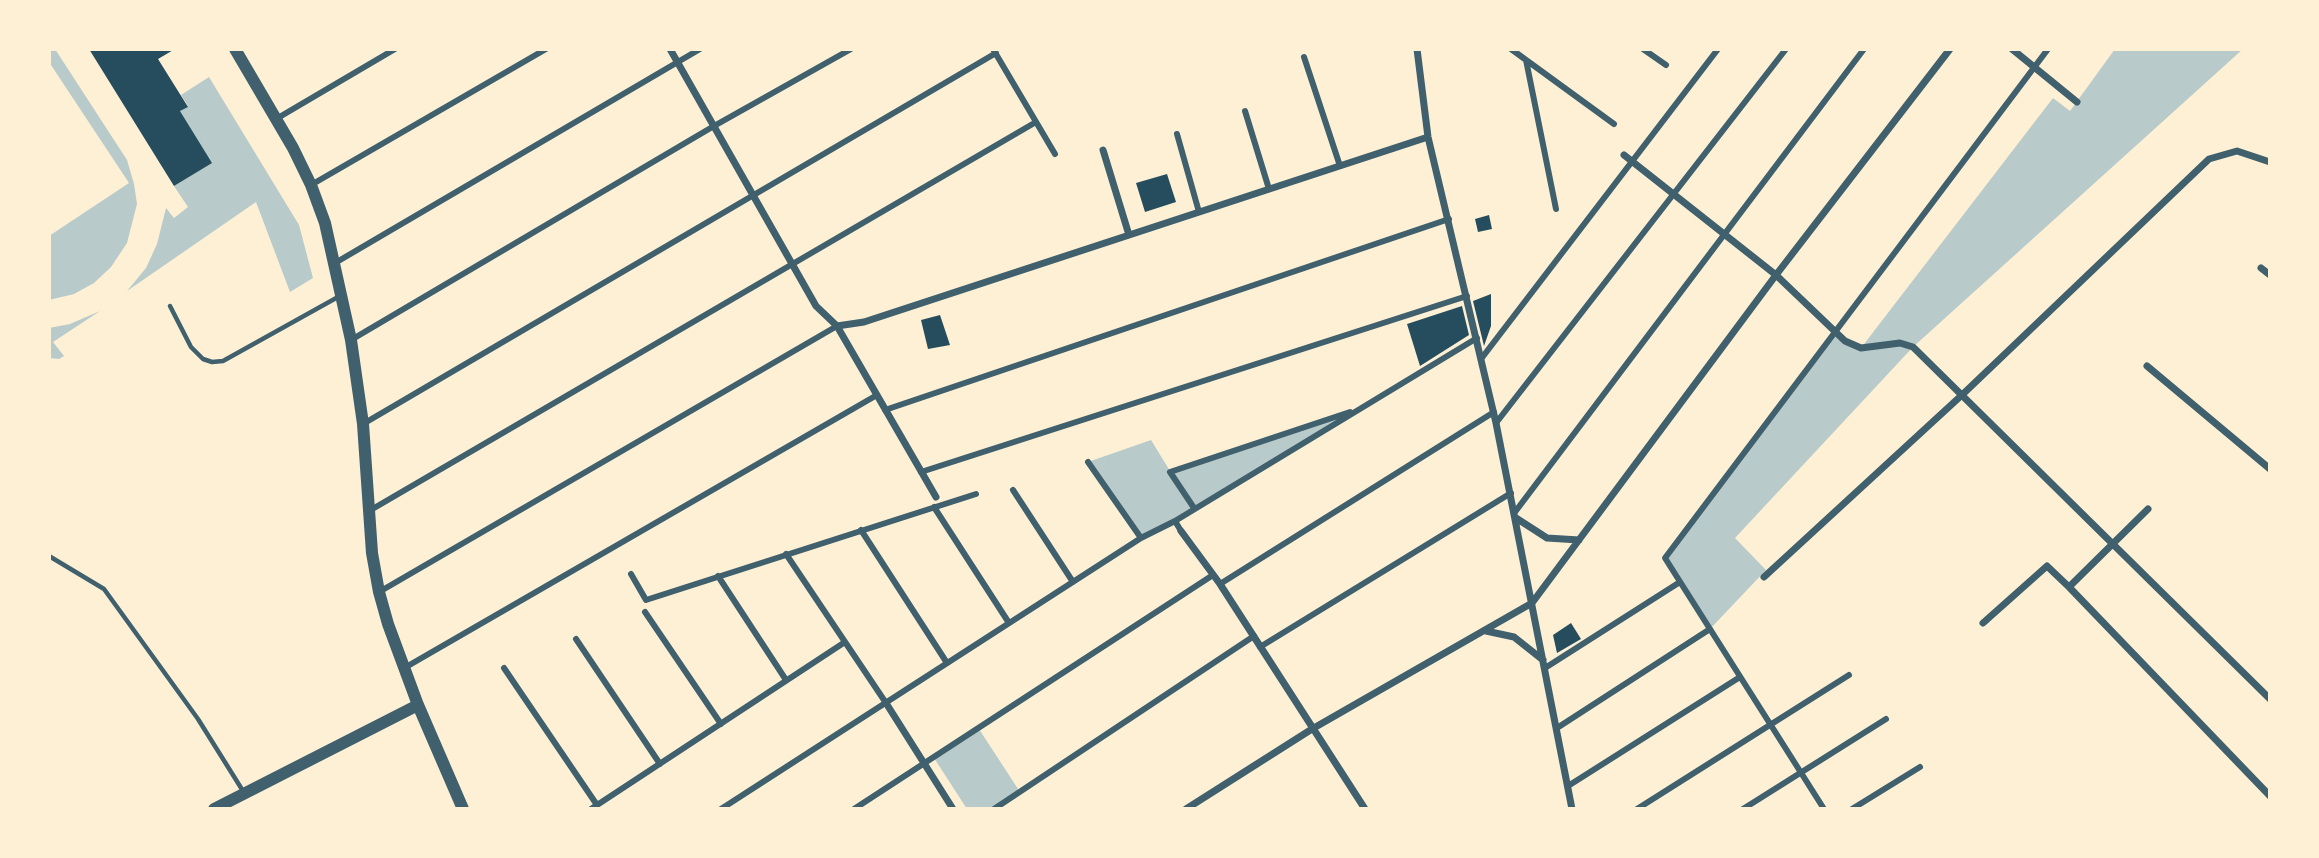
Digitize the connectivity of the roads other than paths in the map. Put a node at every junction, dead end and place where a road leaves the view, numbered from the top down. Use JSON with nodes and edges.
{"nodes":[{"id":1,"x":395,"y":49,"type":"edge"},
{"id":2,"x":545,"y":49,"type":"edge"},
{"id":3,"x":670,"y":49,"type":"edge"},
{"id":4,"x":700,"y":49,"type":"edge"},
{"id":5,"x":851,"y":49,"type":"edge"},
{"id":6,"x":1417,"y":49,"type":"edge"},
{"id":7,"x":1511,"y":49,"type":"edge"},
{"id":8,"x":1643,"y":49,"type":"edge"},
{"id":9,"x":1718,"y":49,"type":"edge"},
{"id":10,"x":1786,"y":49,"type":"edge"},
{"id":11,"x":1864,"y":49,"type":"edge"},
{"id":12,"x":1950,"y":49,"type":"edge"},
{"id":13,"x":2012,"y":49,"type":"edge"},
{"id":14,"x":2048,"y":49,"type":"edge"},
{"id":15,"x":238,"y":50,"type":"edge"},
{"id":16,"x":994,"y":51,"type":"edge"},
{"id":17,"x":1304,"y":57,"type":"dead end"},
{"id":18,"x":1526,"y":60,"type":"junction"},
{"id":19,"x":677,"y":62,"type":"junction"},
{"id":20,"x":1666,"y":65,"type":"dead end"},
{"id":21,"x":2035,"y":67,"type":"junction"},
{"id":22,"x":2077,"y":102,"type":"dead end"},
{"id":23,"x":1245,"y":111,"type":"dead end"},
{"id":24,"x":276,"y":119,"type":"junction"},
{"id":25,"x":1036,"y":122,"type":"junction"},
{"id":26,"x":1614,"y":124,"type":"dead end"},
{"id":27,"x":714,"y":126,"type":"junction"},
{"id":28,"x":1177,"y":134,"type":"dead end"},
{"id":29,"x":1428,"y":137,"type":"junction"},
{"id":30,"x":1102,"y":150,"type":"dead end"},
{"id":31,"x":1055,"y":154,"type":"dead end"},
{"id":32,"x":1624,"y":155,"type":"dead end"},
{"id":33,"x":1632,"y":162,"type":"junction"},
{"id":34,"x":2270,"y":162,"type":"edge"},
{"id":35,"x":1340,"y":166,"type":"junction"},
{"id":36,"x":311,"y":185,"type":"junction"},
{"id":37,"x":1269,"y":189,"type":"junction"},
{"id":38,"x":1673,"y":194,"type":"junction"},
{"id":39,"x":754,"y":197,"type":"junction"},
{"id":40,"x":1556,"y":209,"type":"dead end"},
{"id":41,"x":1199,"y":212,"type":"junction"},
{"id":42,"x":1449,"y":219,"type":"junction"},
{"id":43,"x":1724,"y":234,"type":"junction"},
{"id":44,"x":1129,"y":236,"type":"junction"},
{"id":45,"x":335,"y":263,"type":"junction"},
{"id":46,"x":792,"y":264,"type":"junction"},
{"id":47,"x":2261,"y":268,"type":"dead end"},
{"id":48,"x":1776,"y":275,"type":"junction"},
{"id":49,"x":2270,"y":275,"type":"edge"},
{"id":50,"x":342,"y":295,"type":"junction"},
{"id":51,"x":1467,"y":296,"type":"junction"},
{"id":52,"x":170,"y":306,"type":"dead end"},
{"id":53,"x":837,"y":326,"type":"junction"},
{"id":54,"x":1835,"y":332,"type":"junction"},
{"id":55,"x":1477,"y":338,"type":"junction"},
{"id":56,"x":351,"y":340,"type":"junction"},
{"id":57,"x":1481,"y":359,"type":"junction"},
{"id":58,"x":2147,"y":366,"type":"dead end"},
{"id":59,"x":1963,"y":394,"type":"junction"},
{"id":60,"x":877,"y":395,"type":"junction"},
{"id":61,"x":1361,"y":408,"type":"junction"},
{"id":62,"x":885,"y":410,"type":"junction"},
{"id":63,"x":1494,"y":412,"type":"junction"},
{"id":64,"x":1496,"y":423,"type":"junction"},
{"id":65,"x":363,"y":424,"type":"junction"},
{"id":66,"x":1088,"y":462,"type":"dead end"},
{"id":67,"x":2270,"y":469,"type":"edge"},
{"id":68,"x":922,"y":472,"type":"junction"},
{"id":69,"x":1013,"y":490,"type":"dead end"},
{"id":70,"x":1511,"y":493,"type":"junction"},
{"id":71,"x":976,"y":494,"type":"dead end"},
{"id":72,"x":936,"y":497,"type":"dead end"},
{"id":73,"x":934,"y":507,"type":"junction"},
{"id":74,"x":1194,"y":508,"type":"junction"},
{"id":75,"x":2148,"y":509,"type":"dead end"},
{"id":76,"x":369,"y":511,"type":"junction"},
{"id":77,"x":1515,"y":515,"type":"junction"},
{"id":78,"x":1175,"y":521,"type":"junction"},
{"id":79,"x":861,"y":530,"type":"junction"},
{"id":80,"x":1181,"y":531,"type":"joint"},
{"id":81,"x":1141,"y":538,"type":"junction"},
{"id":82,"x":1580,"y":540,"type":"junction"},
{"id":83,"x":2113,"y":544,"type":"junction"},
{"id":84,"x":786,"y":554,"type":"junction"},
{"id":85,"x":49,"y":556,"type":"edge"},
{"id":86,"x":631,"y":574,"type":"dead end"},
{"id":87,"x":1213,"y":575,"type":"junction"},
{"id":88,"x":718,"y":576,"type":"junction"},
{"id":89,"x":1764,"y":577,"type":"dead end"},
{"id":90,"x":1073,"y":582,"type":"junction"},
{"id":91,"x":1680,"y":582,"type":"junction"},
{"id":92,"x":1220,"y":584,"type":"junction"},
{"id":93,"x":2069,"y":587,"type":"junction"},
{"id":94,"x":379,"y":592,"type":"junction"},
{"id":95,"x":1532,"y":603,"type":"junction"},
{"id":96,"x":645,"y":612,"type":"dead end"},
{"id":97,"x":1009,"y":623,"type":"junction"},
{"id":98,"x":1983,"y":623,"type":"dead end"},
{"id":99,"x":1710,"y":629,"type":"junction"},
{"id":100,"x":1485,"y":631,"type":"junction"},
{"id":101,"x":1254,"y":636,"type":"junction"},
{"id":102,"x":576,"y":639,"type":"dead end"},
{"id":103,"x":845,"y":642,"type":"junction"},
{"id":104,"x":1261,"y":647,"type":"junction"},
{"id":105,"x":947,"y":663,"type":"junction"},
{"id":106,"x":1544,"y":664,"type":"junction"},
{"id":107,"x":406,"y":667,"type":"junction"},
{"id":108,"x":504,"y":668,"type":"dead end"},
{"id":109,"x":1849,"y":675,"type":"dead end"},
{"id":110,"x":1740,"y":677,"type":"junction"},
{"id":111,"x":786,"y":680,"type":"junction"},
{"id":112,"x":2270,"y":699,"type":"edge"},
{"id":113,"x":886,"y":703,"type":"junction"},
{"id":114,"x":418,"y":705,"type":"junction"},
{"id":115,"x":1886,"y":719,"type":"dead end"},
{"id":116,"x":721,"y":723,"type":"junction"},
{"id":117,"x":1770,"y":725,"type":"junction"},
{"id":118,"x":1557,"y":728,"type":"junction"},
{"id":119,"x":1312,"y":729,"type":"junction"},
{"id":120,"x":660,"y":764,"type":"junction"},
{"id":121,"x":925,"y":764,"type":"junction"},
{"id":122,"x":1920,"y":767,"type":"dead end"},
{"id":123,"x":1801,"y":773,"type":"junction"},
{"id":124,"x":1568,"y":786,"type":"junction"},
{"id":125,"x":246,"y":794,"type":"junction"},
{"id":126,"x":2270,"y":796,"type":"edge"},
{"id":127,"x":594,"y":807,"type":"edge"},
{"id":128,"x":1362,"y":808,"type":"edge"},
{"id":129,"x":214,"y":809,"type":"edge"},
{"id":130,"x":463,"y":809,"type":"edge"},
{"id":131,"x":721,"y":809,"type":"edge"},
{"id":132,"x":854,"y":809,"type":"edge"},
{"id":133,"x":953,"y":809,"type":"edge"},
{"id":134,"x":994,"y":809,"type":"edge"},
{"id":135,"x":1186,"y":809,"type":"edge"},
{"id":136,"x":1572,"y":809,"type":"edge"},
{"id":137,"x":1637,"y":809,"type":"edge"},
{"id":138,"x":1743,"y":809,"type":"edge"},
{"id":139,"x":1824,"y":809,"type":"edge"},
{"id":140,"x":1852,"y":809,"type":"edge"}],
"edges":[{"from":1,"to":24,"type":"street"},
{"from":2,"to":36,"type":"street"},
{"from":3,"to":19,"type":"street"},
{"from":4,"to":19,"type":"street"},
{"from":5,"to":27,"type":"street"},
{"from":6,"to":29,"type":"street"},
{"from":7,"to":18,"type":"street"},
{"from":8,"to":20,"type":"street"},
{"from":9,"to":33,"type":"street"},
{"from":10,"to":38,"type":"street"},
{"from":11,"to":43,"type":"street"},
{"from":12,"to":48,"type":"street"},
{"from":13,"to":21,"type":"street"},
{"from":14,"to":21,"type":"street"},
{"from":15,"to":24,"type":"street"},
{"from":16,"to":25,"type":"street"},
{"from":16,"to":39,"type":"street"},
{"from":17,"to":35,"type":"street"},
{"from":18,"to":26,"type":"street"},
{"from":18,"to":40,"type":"street"},
{"from":19,"to":27,"type":"street"},
{"from":19,"to":45,"type":"street"},
{"from":21,"to":22,"type":"street"},
{"from":21,"to":54,"type":"street"},
{"from":23,"to":37,"type":"street"},
{"from":24,"to":36,"type":"street"},
{"from":25,"to":31,"type":"street"},
{"from":25,"to":46,"type":"street"},
{"from":27,"to":39,"type":"street"},
{"from":27,"to":56,"type":"street"},
{"from":28,"to":41,"type":"street"},
{"from":29,"to":35,"type":"street"},
{"from":29,"to":42,"type":"street"},
{"from":30,"to":44,"type":"street"},
{"from":32,"to":33,"type":"street"},
{"from":33,"to":38,"type":"street"},
{"from":33,"to":57,"type":"street"},
{"from":34,"to":59,"type":"street"},
{"from":35,"to":37,"type":"street"},
{"from":36,"to":45,"type":"street"},
{"from":37,"to":41,"type":"street"},
{"from":38,"to":43,"type":"street"},
{"from":38,"to":64,"type":"street"},
{"from":39,"to":46,"type":"street"},
{"from":39,"to":65,"type":"street"},
{"from":41,"to":44,"type":"street"},
{"from":42,"to":51,"type":"street"},
{"from":42,"to":62,"type":"street"},
{"from":43,"to":48,"type":"street"},
{"from":43,"to":77,"type":"street"},
{"from":44,"to":53,"type":"street"},
{"from":45,"to":50,"type":"street"},
{"from":46,"to":53,"type":"street"},
{"from":46,"to":76,"type":"street"},
{"from":47,"to":49,"type":"street"},
{"from":48,"to":54,"type":"street"},
{"from":48,"to":82,"type":"street"},
{"from":50,"to":52,"type":"lane"},
{"from":50,"to":56,"type":"street"},
{"from":51,"to":55,"type":"street"},
{"from":51,"to":68,"type":"street"},
{"from":53,"to":60,"type":"street"},
{"from":53,"to":94,"type":"street"},
{"from":54,"to":59,"type":"street"},
{"from":54,"to":91,"type":"street"},
{"from":55,"to":57,"type":"street"},
{"from":55,"to":61,"type":"street"},
{"from":56,"to":65,"type":"street"},
{"from":57,"to":63,"type":"street"},
{"from":58,"to":67,"type":"street"},
{"from":59,"to":83,"type":"street"},
{"from":59,"to":89,"type":"street"},
{"from":60,"to":62,"type":"street"},
{"from":60,"to":107,"type":"street"},
{"from":61,"to":74,"type":"street"},
{"from":61,"to":74,"type":"street"},
{"from":62,"to":68,"type":"street"},
{"from":63,"to":64,"type":"street"},
{"from":63,"to":92,"type":"street"},
{"from":64,"to":70,"type":"street"},
{"from":65,"to":76,"type":"street"},
{"from":66,"to":81,"type":"street"},
{"from":68,"to":72,"type":"street"},
{"from":69,"to":90,"type":"street"},
{"from":70,"to":77,"type":"street"},
{"from":70,"to":104,"type":"street"},
{"from":71,"to":73,"type":"street"},
{"from":73,"to":79,"type":"street"},
{"from":73,"to":97,"type":"street"},
{"from":74,"to":78,"type":"street"},
{"from":75,"to":83,"type":"street"},
{"from":76,"to":94,"type":"street"},
{"from":77,"to":82,"type":"street"},
{"from":77,"to":95,"type":"street"},
{"from":78,"to":80,"type":"street"},
{"from":78,"to":81,"type":"street"},
{"from":79,"to":84,"type":"street"},
{"from":79,"to":105,"type":"street"},
{"from":80,"to":87,"type":"street"},
{"from":81,"to":90,"type":"street"},
{"from":82,"to":95,"type":"street"},
{"from":83,"to":93,"type":"street"},
{"from":83,"to":112,"type":"street"},
{"from":84,"to":88,"type":"street"},
{"from":84,"to":103,"type":"street"},
{"from":85,"to":125,"type":"lane"},
{"from":86,"to":88,"type":"street"},
{"from":87,"to":92,"type":"street"},
{"from":87,"to":121,"type":"street"},
{"from":88,"to":111,"type":"street"},
{"from":90,"to":97,"type":"street"},
{"from":91,"to":99,"type":"street"},
{"from":91,"to":106,"type":"street"},
{"from":92,"to":101,"type":"street"},
{"from":93,"to":98,"type":"street"},
{"from":93,"to":126,"type":"street"},
{"from":94,"to":107,"type":"street"},
{"from":95,"to":100,"type":"street"},
{"from":95,"to":106,"type":"street"},
{"from":96,"to":116,"type":"street"},
{"from":97,"to":105,"type":"street"},
{"from":99,"to":110,"type":"street"},
{"from":99,"to":118,"type":"street"},
{"from":100,"to":106,"type":"street"},
{"from":100,"to":119,"type":"street"},
{"from":101,"to":104,"type":"street"},
{"from":101,"to":134,"type":"street"},
{"from":102,"to":120,"type":"street"},
{"from":103,"to":111,"type":"street"},
{"from":103,"to":113,"type":"street"},
{"from":104,"to":119,"type":"street"},
{"from":105,"to":113,"type":"street"},
{"from":106,"to":118,"type":"street"},
{"from":107,"to":114,"type":"street"},
{"from":108,"to":127,"type":"street"},
{"from":109,"to":117,"type":"street"},
{"from":110,"to":117,"type":"street"},
{"from":110,"to":124,"type":"street"},
{"from":111,"to":116,"type":"street"},
{"from":113,"to":121,"type":"street"},
{"from":113,"to":131,"type":"street"},
{"from":114,"to":125,"type":"street"},
{"from":114,"to":130,"type":"street"},
{"from":115,"to":123,"type":"street"},
{"from":116,"to":120,"type":"street"},
{"from":117,"to":123,"type":"street"},
{"from":117,"to":137,"type":"street"},
{"from":118,"to":124,"type":"street"},
{"from":119,"to":128,"type":"street"},
{"from":119,"to":135,"type":"street"},
{"from":120,"to":127,"type":"street"},
{"from":121,"to":132,"type":"street"},
{"from":121,"to":133,"type":"street"},
{"from":122,"to":140,"type":"street"},
{"from":123,"to":138,"type":"street"},
{"from":123,"to":139,"type":"street"},
{"from":124,"to":136,"type":"street"},
{"from":125,"to":129,"type":"street"}]}
